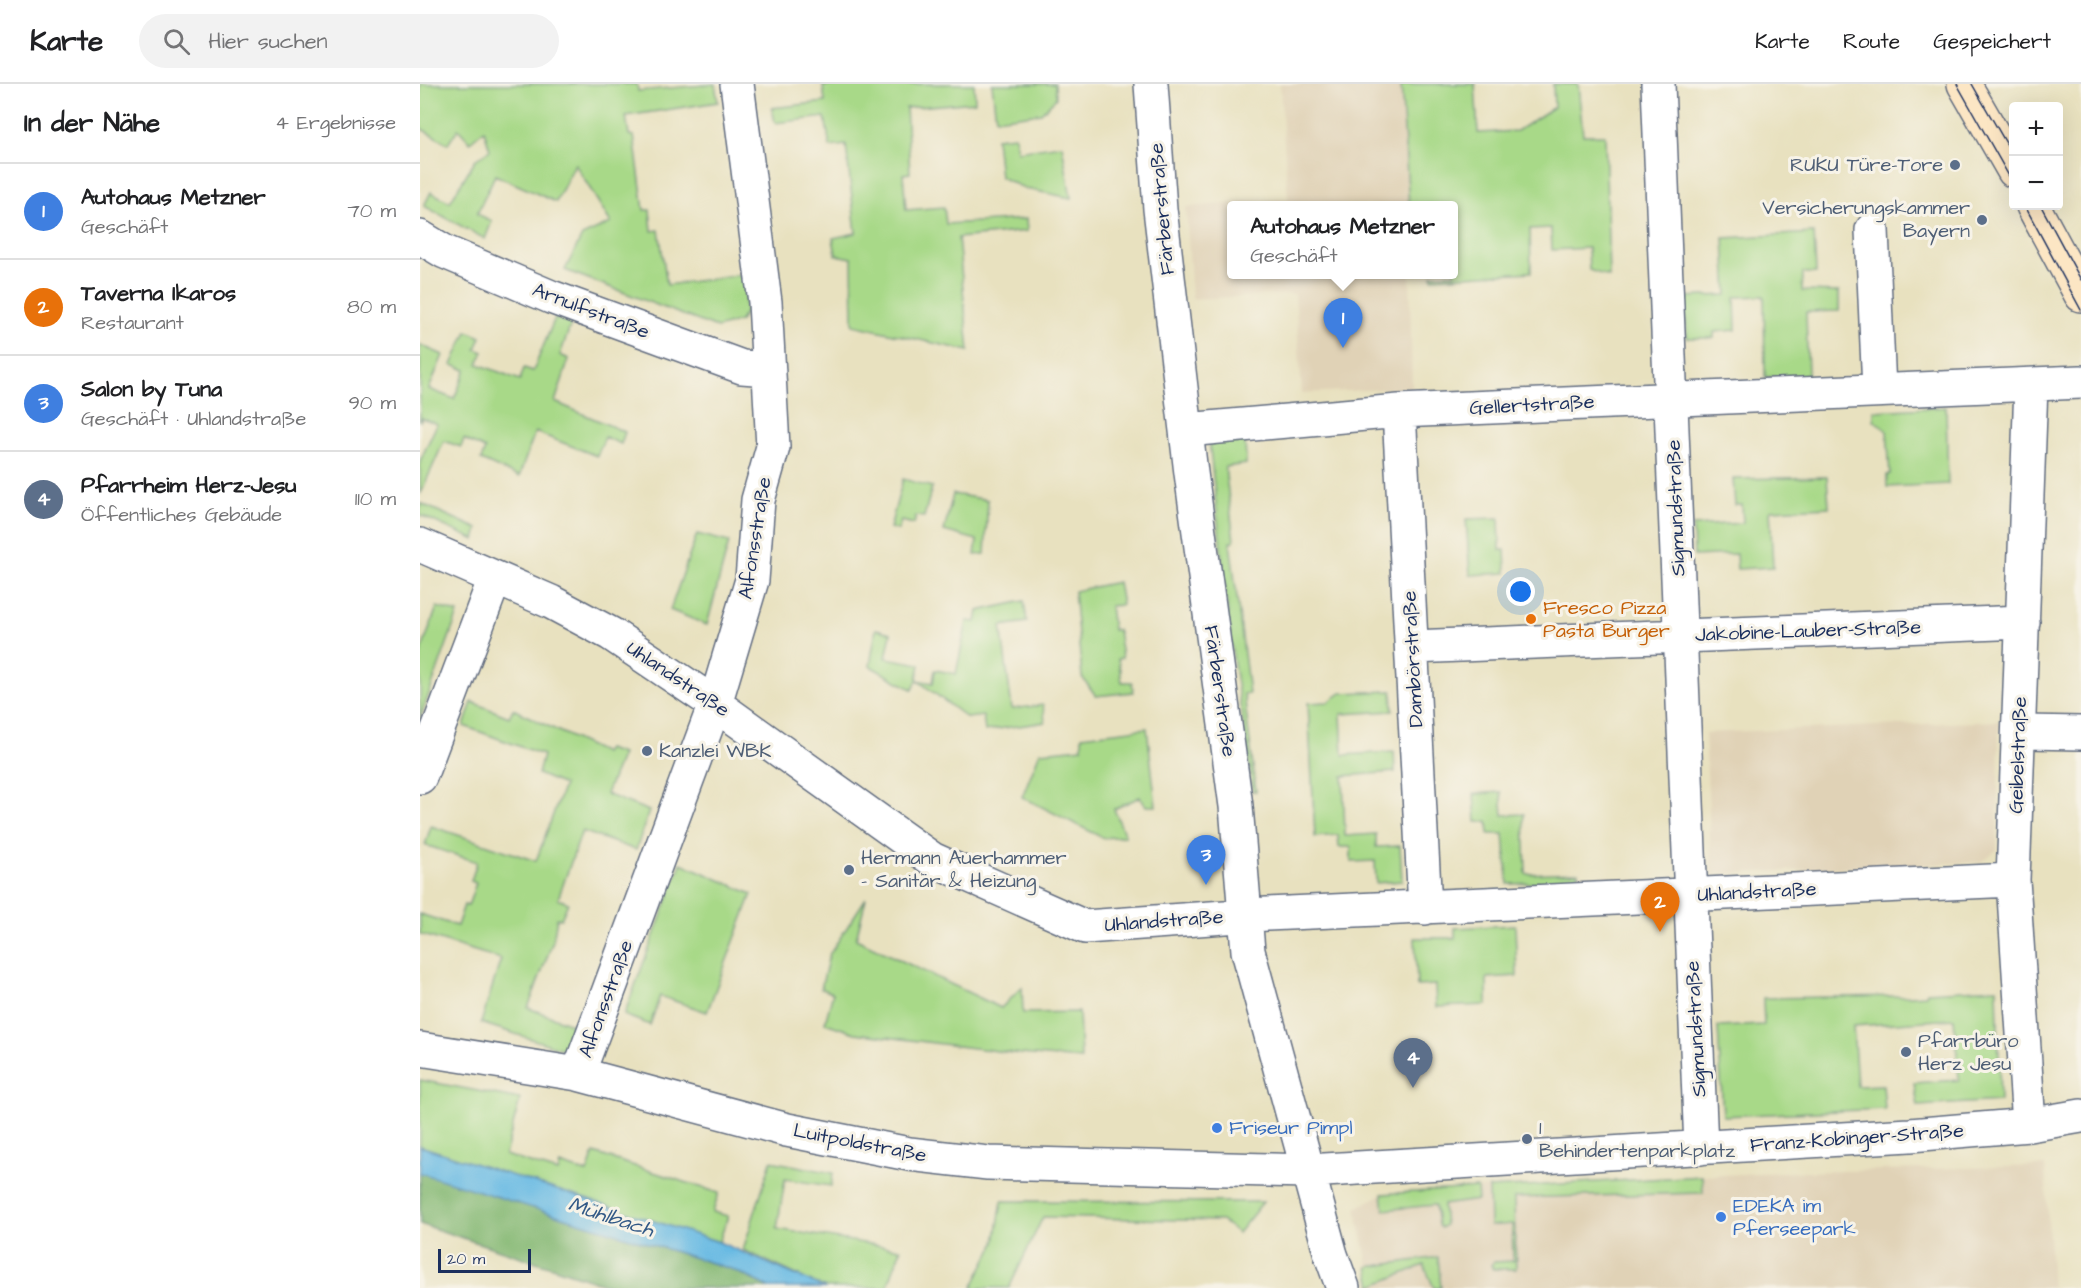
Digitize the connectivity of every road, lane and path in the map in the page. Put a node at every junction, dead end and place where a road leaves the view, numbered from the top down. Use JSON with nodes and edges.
{"nodes":[{"id":1,"x":737,"y":84,"type":"edge"},
{"id":2,"x":1151,"y":84,"type":"edge"},
{"id":3,"x":1658,"y":84,"type":"edge"},
{"id":4,"x":1964,"y":84,"type":"edge"},
{"id":5,"x":2009,"y":164,"type":"edge"},
{"id":6,"x":2035,"y":210,"type":"edge"},
{"id":7,"x":1872,"y":230,"type":"dead end"},
{"id":8,"x":420,"y":237,"type":"edge"},
{"id":9,"x":2081,"y":295,"type":"edge"},
{"id":10,"x":768,"y":369,"type":"junction"},
{"id":11,"x":2081,"y":382,"type":"edge"},
{"id":12,"x":2031,"y":385,"type":"junction"},
{"id":13,"x":1879,"y":390,"type":"junction"},
{"id":14,"x":1672,"y":399,"type":"junction"},
{"id":15,"x":1399,"y":411,"type":"junction"},
{"id":16,"x":1186,"y":430,"type":"junction"},
{"id":17,"x":420,"y":545,"type":"edge"},
{"id":18,"x":495,"y":578,"type":"junction"},
{"id":19,"x":2023,"y":622,"type":"junction"},
{"id":20,"x":1680,"y":636,"type":"junction"},
{"id":21,"x":1413,"y":647,"type":"junction"},
{"id":22,"x":715,"y":704,"type":"junction"},
{"id":23,"x":2019,"y":732,"type":"junction"},
{"id":24,"x":2081,"y":733,"type":"edge"},
{"id":25,"x":420,"y":777,"type":"edge"},
{"id":26,"x":2013,"y":880,"type":"junction"},
{"id":27,"x":1690,"y":896,"type":"junction"},
{"id":28,"x":1425,"y":908,"type":"junction"},
{"id":29,"x":1246,"y":915,"type":"junction"},
{"id":30,"x":420,"y":1049,"type":"edge"},
{"id":31,"x":578,"y":1074,"type":"junction"},
{"id":32,"x":2081,"y":1116,"type":"edge"},
{"id":33,"x":2029,"y":1125,"type":"junction"},
{"id":34,"x":1701,"y":1148,"type":"junction"},
{"id":35,"x":1308,"y":1171,"type":"junction"},
{"id":36,"x":1343,"y":1288,"type":"edge"}],
"edges":[{"from":1,"to":10,"type":"street","name":"Alfonsstraße"},
{"from":2,"to":16,"type":"street","name":"Färberstraße"},
{"from":3,"to":14,"type":"street","name":"Sigmundstraße"},
{"from":4,"to":5,"type":"street"},
{"from":6,"to":9,"type":"street"},
{"from":7,"to":13,"type":"street"},
{"from":8,"to":10,"type":"street","name":"Arnulfstraße"},
{"from":10,"to":22,"type":"street","name":"Alfonsstraße"},
{"from":11,"to":12,"type":"street","name":"Gellertstraße"},
{"from":12,"to":13,"type":"street","name":"Gellertstraße"},
{"from":12,"to":19,"type":"street","name":"Geibelstraße"},
{"from":13,"to":14,"type":"street","name":"Gellertstraße"},
{"from":14,"to":15,"type":"street","name":"Gellertstraße"},
{"from":14,"to":20,"type":"street","name":"Sigmundstraße"},
{"from":15,"to":16,"type":"street","name":"Gellertstraße"},
{"from":15,"to":21,"type":"street","name":"Dambörstraße"},
{"from":16,"to":29,"type":"street","name":"Färberstraße"},
{"from":17,"to":18,"type":"street","name":"Uhlandstraße"},
{"from":18,"to":22,"type":"street","name":"Uhlandstraße"},
{"from":18,"to":25,"type":"street"},
{"from":19,"to":20,"type":"street","name":"Jakobine-Lauber-Straße"},
{"from":19,"to":23,"type":"street","name":"Geibelstraße"},
{"from":20,"to":21,"type":"street","name":"Jakobine-Lauber-Straße"},
{"from":20,"to":27,"type":"street","name":"Sigmundstraße"},
{"from":21,"to":28,"type":"street","name":"Dambörstraße"},
{"from":22,"to":29,"type":"street","name":"Uhlandstraße"},
{"from":22,"to":31,"type":"street","name":"Alfonsstraße"},
{"from":23,"to":24,"type":"street"},
{"from":23,"to":26,"type":"street","name":"Geibelstraße"},
{"from":26,"to":27,"type":"street","name":"Uhlandstraße"},
{"from":26,"to":33,"type":"street","name":"Geibelstraße"},
{"from":27,"to":28,"type":"street","name":"Uhlandstraße"},
{"from":27,"to":34,"type":"street","name":"Sigmundstraße"},
{"from":28,"to":29,"type":"street","name":"Uhlandstraße"},
{"from":29,"to":35,"type":"street","name":"Färberstraße"},
{"from":30,"to":31,"type":"street","name":"Luitpoldstraße"},
{"from":31,"to":35,"type":"street","name":"Luitpoldstraße"},
{"from":32,"to":33,"type":"street","name":"Franz-Kobinger-Straße"},
{"from":33,"to":34,"type":"street","name":"Franz-Kobinger-Straße"},
{"from":34,"to":35,"type":"street","name":"Franz-Kobinger-Straße"},
{"from":35,"to":36,"type":"street","name":"Färberstraße"}]}
